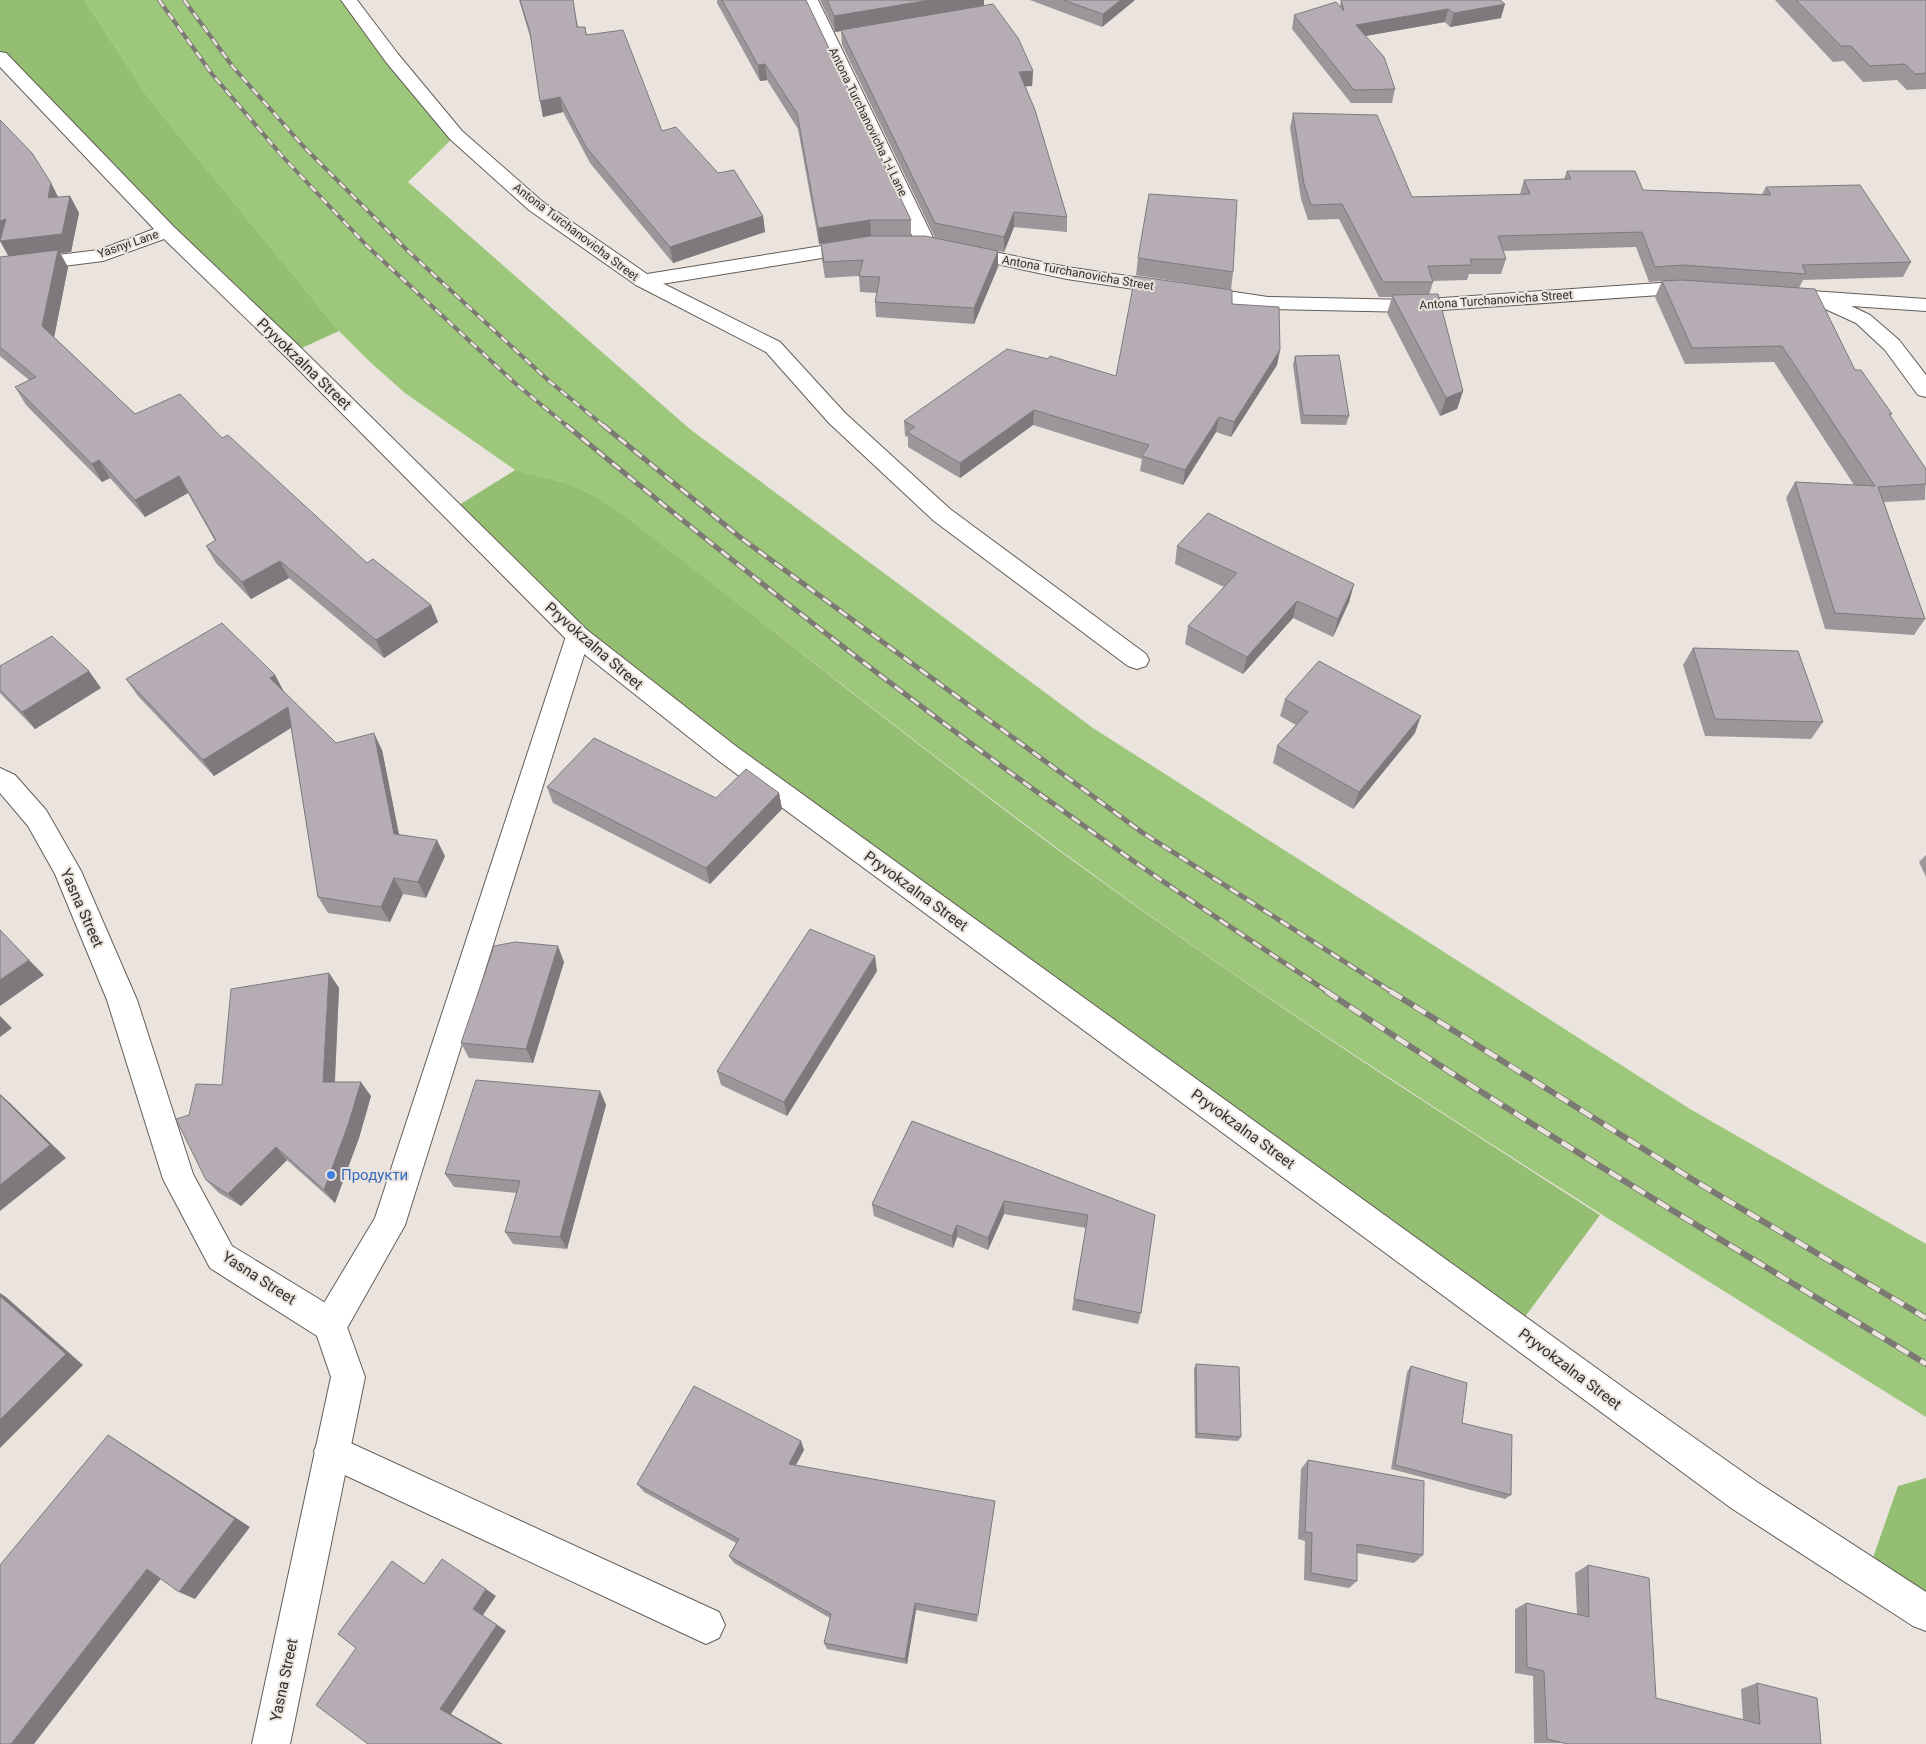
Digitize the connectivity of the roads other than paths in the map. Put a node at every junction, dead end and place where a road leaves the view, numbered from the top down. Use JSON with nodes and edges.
{"nodes":[{"id":1,"x":350,"y":0,"type":"edge"},
{"id":2,"x":810,"y":0,"type":"edge"},
{"id":3,"x":847,"y":37,"type":"edge"},
{"id":4,"x":828,"y":40,"type":"junction"},
{"id":5,"x":0,"y":57,"type":"edge"},
{"id":6,"x":167,"y":232,"type":"junction"},
{"id":7,"x":880,"y":244,"type":"edge"},
{"id":8,"x":917,"y":244,"type":"joint"},
{"id":9,"x":0,"y":268,"type":"edge"},
{"id":10,"x":643,"y":281,"type":"junction"},
{"id":11,"x":1715,"y":291,"type":"edge"},
{"id":12,"x":1765,"y":294,"type":"edge"},
{"id":13,"x":1814,"y":297,"type":"junction"},
{"id":14,"x":1926,"y":305,"type":"edge"},
{"id":15,"x":1926,"y":390,"type":"edge"},
{"id":16,"x":578,"y":636,"type":"junction"},
{"id":17,"x":1137,"y":660,"type":"dead end"},
{"id":18,"x":0,"y":778,"type":"edge"},
{"id":19,"x":330,"y":1324,"type":"junction"},
{"id":20,"x":331,"y":1451,"type":"junction"},
{"id":21,"x":1926,"y":1613,"type":"edge"},
{"id":22,"x":706,"y":1625,"type":"dead end"},
{"id":23,"x":271,"y":1744,"type":"edge"}],
"edges":[{"from":1,"to":10,"type":"street","name":"Antona Turchanovicha Street"},
{"from":2,"to":4,"type":"street","name":"Antona Turchanovicha 1-i Lane"},
{"from":3,"to":4,"type":"street"},
{"from":4,"to":8,"type":"street","name":"Antona Turchanovicha 1-i Lane"},
{"from":5,"to":6,"type":"street","name":"Pryvokzalna Street"},
{"from":6,"to":9,"type":"street","name":"Yasnyi Lane"},
{"from":6,"to":16,"type":"street","name":"Pryvokzalna Street"},
{"from":7,"to":10,"type":"street","name":"Antona Turchanovicha Street"},
{"from":8,"to":11,"type":"street","name":"Antona Turchanovicha Street"},
{"from":10,"to":17,"type":"street"},
{"from":12,"to":13,"type":"street"},
{"from":13,"to":14,"type":"street"},
{"from":13,"to":15,"type":"street"},
{"from":16,"to":19,"type":"street"},
{"from":16,"to":21,"type":"street","name":"Pryvokzalna Street"},
{"from":18,"to":19,"type":"street","name":"Yasna Street"},
{"from":19,"to":20,"type":"street","name":"Yasna Street"},
{"from":20,"to":22,"type":"street"},
{"from":20,"to":23,"type":"street","name":"Yasna Street"}]}
